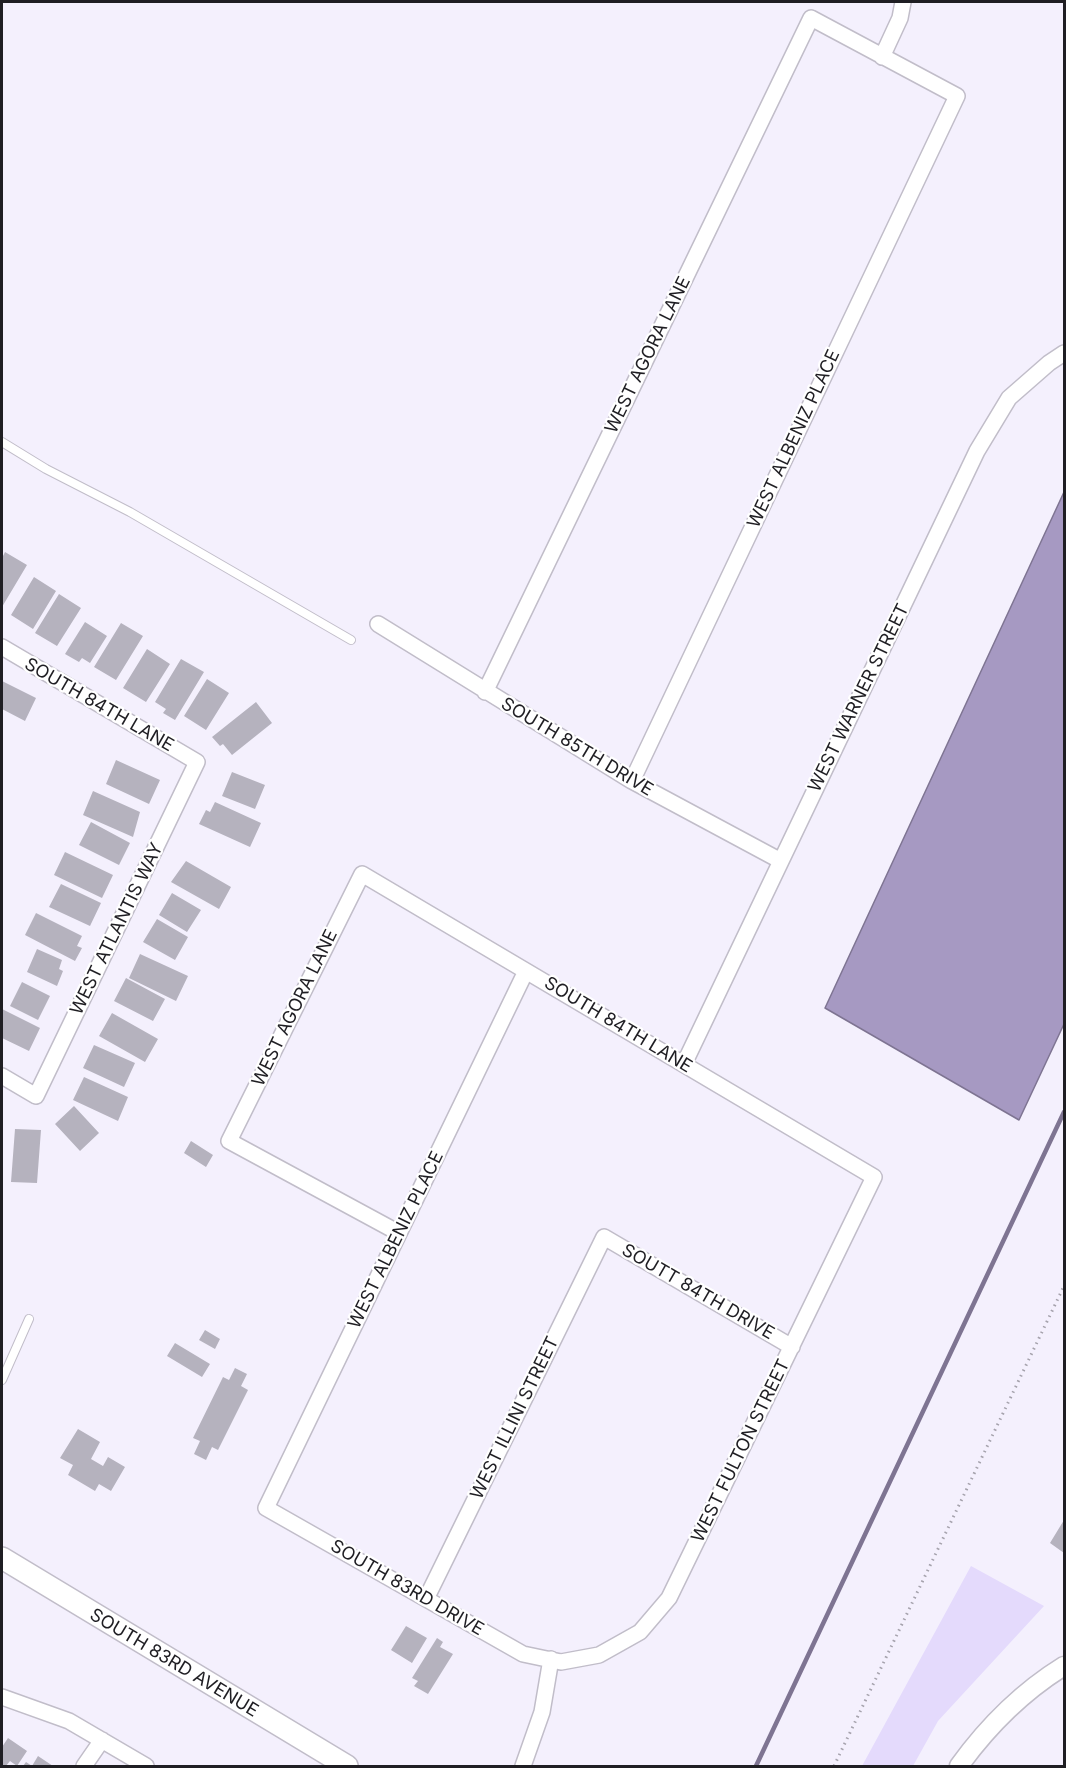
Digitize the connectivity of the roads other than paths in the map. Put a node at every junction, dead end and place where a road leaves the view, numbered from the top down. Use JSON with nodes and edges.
{"nodes":[{"id":1,"x":903,"y":2,"type":"edge"},
{"id":2,"x":882,"y":57,"type":"junction"},
{"id":3,"x":1065,"y":353,"type":"edge"},
{"id":4,"x":2,"y":442,"type":"edge"},
{"id":5,"x":378,"y":624,"type":"dead end"},
{"id":6,"x":351,"y":640,"type":"dead end"},
{"id":7,"x":2,"y":647,"type":"edge"},
{"id":8,"x":485,"y":692,"type":"junction"},
{"id":9,"x":197,"y":762,"type":"joint"},
{"id":10,"x":632,"y":781,"type":"junction"},
{"id":11,"x":781,"y":861,"type":"junction"},
{"id":12,"x":362,"y":874,"type":"joint"},
{"id":13,"x":526,"y":971,"type":"junction"},
{"id":14,"x":684,"y":1065,"type":"junction"},
{"id":15,"x":2,"y":1076,"type":"edge"},
{"id":16,"x":874,"y":1177,"type":"joint"},
{"id":17,"x":399,"y":1233,"type":"junction"},
{"id":18,"x":604,"y":1237,"type":"joint"},
{"id":19,"x":28,"y":1319,"type":"dead end"},
{"id":20,"x":792,"y":1347,"type":"junction"},
{"id":21,"x":2,"y":1380,"type":"edge"},
{"id":22,"x":266,"y":1508,"type":"joint"},
{"id":23,"x":2,"y":1558,"type":"edge"},
{"id":24,"x":426,"y":1599,"type":"junction"},
{"id":25,"x":551,"y":1659,"type":"junction"},
{"id":26,"x":1065,"y":1666,"type":"edge"},
{"id":27,"x":2,"y":1697,"type":"edge"},
{"id":28,"x":102,"y":1740,"type":"junction"},
{"id":29,"x":84,"y":1767,"type":"edge"},
{"id":30,"x":146,"y":1767,"type":"edge"},
{"id":31,"x":347,"y":1767,"type":"edge"},
{"id":32,"x":523,"y":1767,"type":"edge"},
{"id":33,"x":959,"y":1767,"type":"edge"}],
"edges":[{"from":1,"to":2,"type":"street"},
{"from":2,"to":8,"type":"street","name":"WEST AGORA LANE"},
{"from":2,"to":10,"type":"street","name":"WEST ALBENIZ PLACE"},
{"from":3,"to":11,"type":"street","name":"WEST WARNER STREET"},
{"from":4,"to":6,"type":"lane"},
{"from":5,"to":8,"type":"street","name":"SOUTH 85TH DRIVE"},
{"from":7,"to":9,"type":"street","name":"SOUTH 84TH LANE"},
{"from":8,"to":10,"type":"street","name":"SOUTH 85TH DRIVE"},
{"from":9,"to":15,"type":"street","name":"WEST ATLANTIS WAY"},
{"from":10,"to":11,"type":"street","name":"SOUTH 85TH DRIVE"},
{"from":11,"to":14,"type":"street","name":"WEST WARNER STREET"},
{"from":12,"to":13,"type":"street","name":"SOUTH 84TH LANE"},
{"from":12,"to":17,"type":"street","name":"WEST AGORA LANE"},
{"from":13,"to":14,"type":"street","name":"SOUTH 84TH LANE"},
{"from":13,"to":17,"type":"street","name":"WEST ALBENIZ PLACE"},
{"from":14,"to":16,"type":"street","name":"SOUTH 84TH LANE"},
{"from":16,"to":20,"type":"street","name":"WEST FULTON STREET"},
{"from":17,"to":22,"type":"street","name":"WEST ALBENIZ PLACE"},
{"from":18,"to":20,"type":"street","name":"SOUTT 84TH DRIVE"},
{"from":18,"to":24,"type":"street","name":"WEST ILLINI STREET"},
{"from":19,"to":21,"type":"lane"},
{"from":20,"to":25,"type":"street","name":"WEST FULTON STREET"},
{"from":22,"to":24,"type":"street","name":"SOUTH 83RD DRIVE"},
{"from":23,"to":31,"type":"main road","name":"SOUTH 83RD AVENUE"},
{"from":24,"to":25,"type":"street","name":"SOUTH 83RD DRIVE"},
{"from":25,"to":32,"type":"street"},
{"from":26,"to":33,"type":"street"},
{"from":27,"to":28,"type":"street"},
{"from":28,"to":29,"type":"street"},
{"from":28,"to":30,"type":"street"}]}
